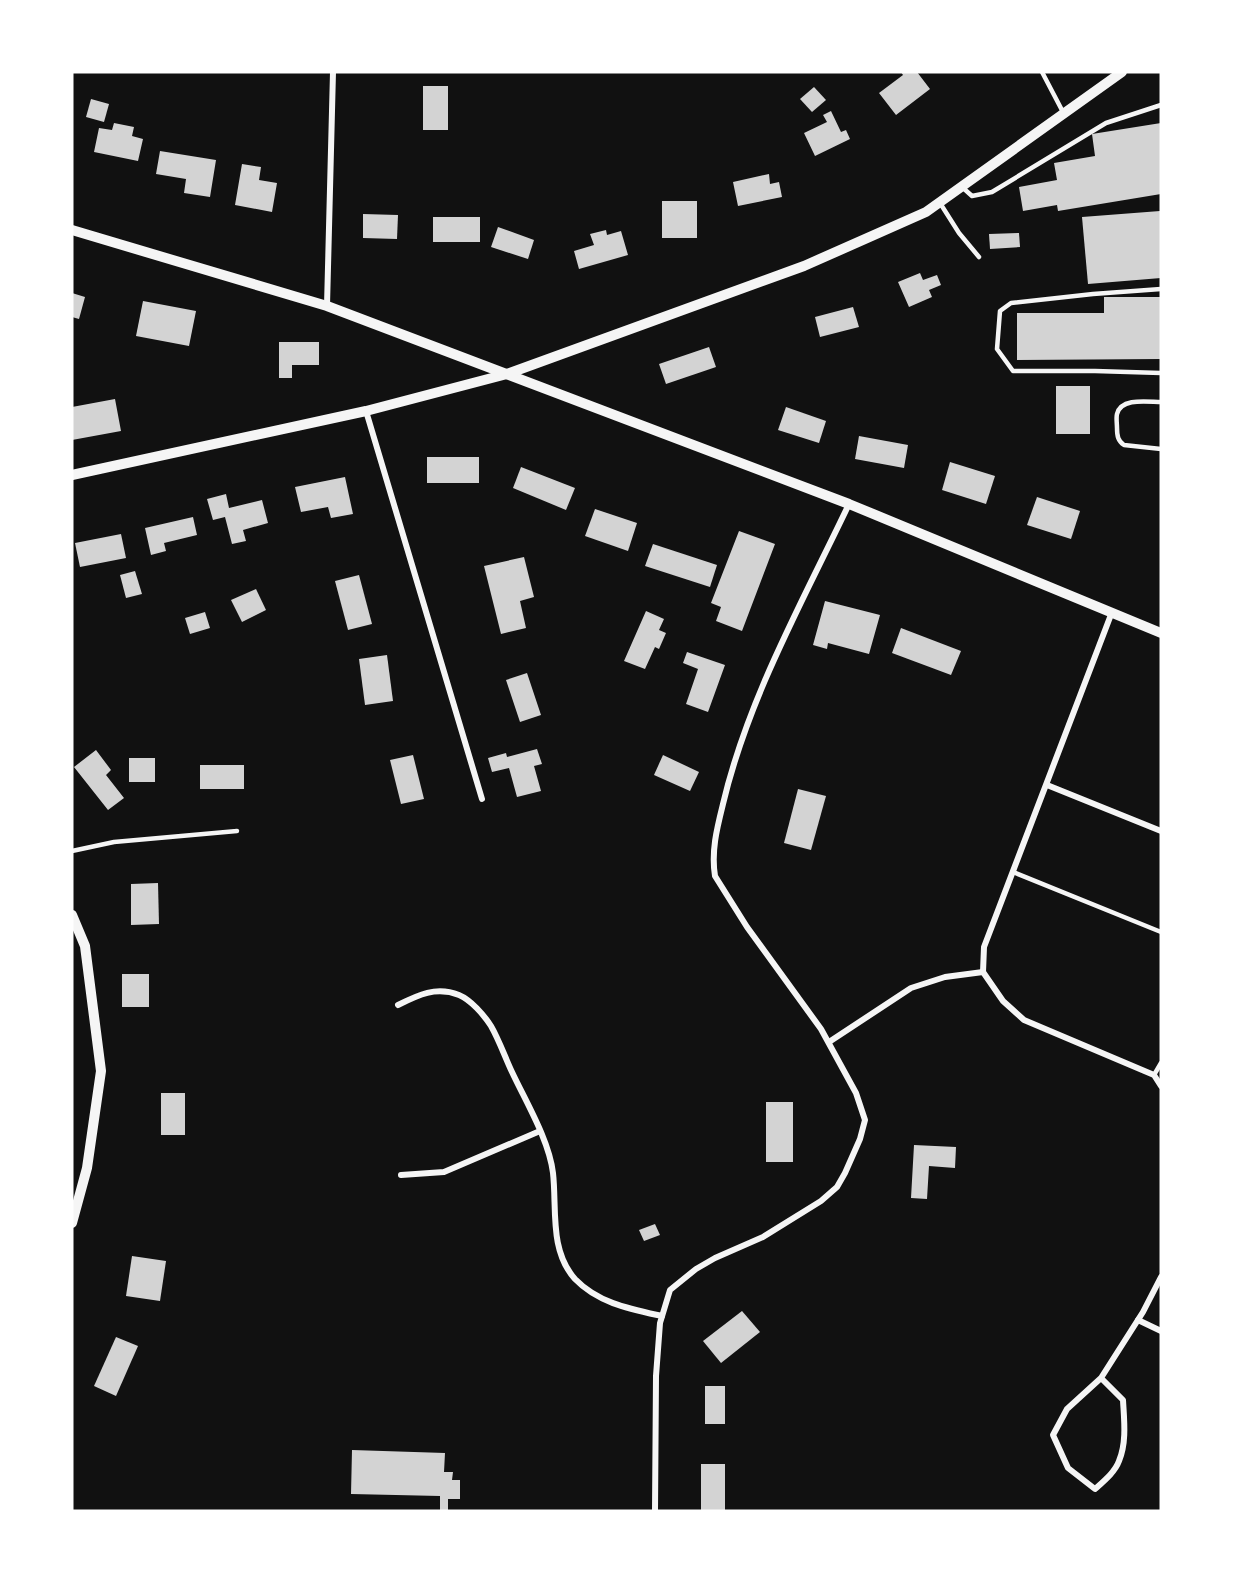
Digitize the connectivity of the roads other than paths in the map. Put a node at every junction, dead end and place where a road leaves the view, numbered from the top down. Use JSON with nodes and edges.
{"nodes":[{"id":1,"x":333,"y":72,"type":"edge"},
{"id":2,"x":1042,"y":72,"type":"edge"},
{"id":3,"x":1122,"y":72,"type":"edge"},
{"id":4,"x":1161,"y":105,"type":"edge"},
{"id":5,"x":1064,"y":114,"type":"junction"},
{"id":6,"x":962,"y":187,"type":"junction"},
{"id":7,"x":940,"y":203,"type":"junction"},
{"id":8,"x":72,"y":230,"type":"edge"},
{"id":9,"x":979,"y":257,"type":"dead end"},
{"id":10,"x":1161,"y":289,"type":"edge"},
{"id":11,"x":327,"y":306,"type":"junction"},
{"id":12,"x":1161,"y":373,"type":"edge"},
{"id":13,"x":507,"y":374,"type":"junction"},
{"id":14,"x":1161,"y":402,"type":"edge"},
{"id":15,"x":366,"y":411,"type":"junction"},
{"id":16,"x":1161,"y":449,"type":"edge"},
{"id":17,"x":72,"y":475,"type":"edge"},
{"id":18,"x":849,"y":504,"type":"junction"},
{"id":19,"x":1113,"y":612,"type":"junction"},
{"id":20,"x":1161,"y":633,"type":"edge"},
{"id":21,"x":1047,"y":785,"type":"junction"},
{"id":22,"x":482,"y":799,"type":"dead end"},
{"id":23,"x":237,"y":831,"type":"dead end"},
{"id":24,"x":1161,"y":831,"type":"edge"},
{"id":25,"x":72,"y":851,"type":"edge"},
{"id":26,"x":1013,"y":872,"type":"junction"},
{"id":27,"x":72,"y":915,"type":"edge"},
{"id":28,"x":1161,"y":932,"type":"edge"},
{"id":29,"x":983,"y":972,"type":"junction"},
{"id":30,"x":398,"y":1005,"type":"dead end"},
{"id":31,"x":829,"y":1042,"type":"junction"},
{"id":32,"x":1161,"y":1063,"type":"edge"},
{"id":33,"x":1154,"y":1075,"type":"junction"},
{"id":34,"x":1161,"y":1086,"type":"edge"},
{"id":35,"x":540,"y":1131,"type":"junction"},
{"id":36,"x":401,"y":1176,"type":"dead end"},
{"id":37,"x":72,"y":1223,"type":"edge"},
{"id":38,"x":1161,"y":1276,"type":"edge"},
{"id":39,"x":662,"y":1316,"type":"junction"},
{"id":40,"x":1138,"y":1320,"type":"junction"},
{"id":41,"x":1161,"y":1331,"type":"edge"},
{"id":42,"x":1101,"y":1378,"type":"junction"},
{"id":43,"x":655,"y":1511,"type":"edge"}],
"edges":[{"from":1,"to":11,"type":"street"},
{"from":2,"to":5,"type":"lane"},
{"from":3,"to":5,"type":"street"},
{"from":4,"to":6,"type":"lane"},
{"from":5,"to":6,"type":"street"},
{"from":6,"to":7,"type":"street"},
{"from":7,"to":9,"type":"lane"},
{"from":7,"to":13,"type":"street"},
{"from":8,"to":11,"type":"street"},
{"from":10,"to":12,"type":"lane"},
{"from":11,"to":13,"type":"street"},
{"from":13,"to":15,"type":"street"},
{"from":13,"to":18,"type":"street"},
{"from":14,"to":16,"type":"lane"},
{"from":15,"to":17,"type":"street"},
{"from":15,"to":22,"type":"street"},
{"from":18,"to":19,"type":"street"},
{"from":18,"to":31,"type":"street"},
{"from":19,"to":20,"type":"street"},
{"from":19,"to":21,"type":"street"},
{"from":21,"to":24,"type":"street"},
{"from":21,"to":26,"type":"street"},
{"from":23,"to":25,"type":"lane"},
{"from":26,"to":28,"type":"lane"},
{"from":26,"to":29,"type":"street"},
{"from":27,"to":37,"type":"street"},
{"from":29,"to":31,"type":"street"},
{"from":29,"to":33,"type":"street"},
{"from":30,"to":35,"type":"street"},
{"from":31,"to":39,"type":"street"},
{"from":32,"to":33,"type":"lane"},
{"from":33,"to":34,"type":"street"},
{"from":35,"to":36,"type":"street"},
{"from":35,"to":39,"type":"street"},
{"from":38,"to":40,"type":"street"},
{"from":39,"to":43,"type":"street"},
{"from":40,"to":41,"type":"street"},
{"from":40,"to":42,"type":"street"},
{"from":42,"to":42,"type":"street"}]}
